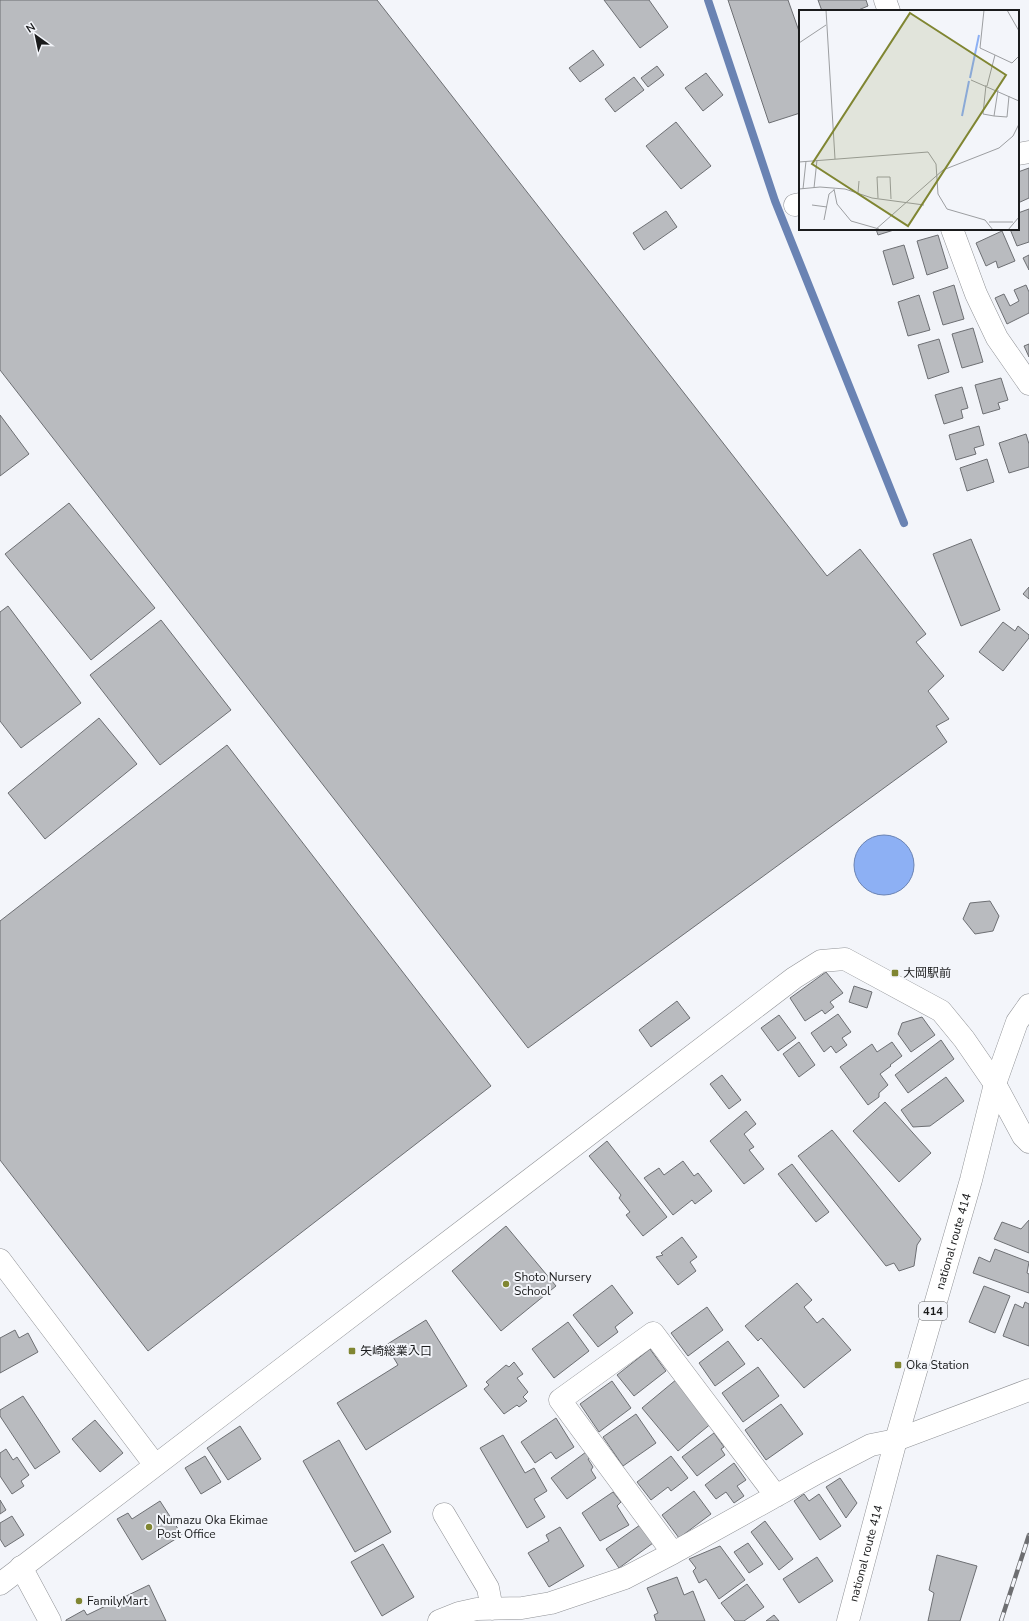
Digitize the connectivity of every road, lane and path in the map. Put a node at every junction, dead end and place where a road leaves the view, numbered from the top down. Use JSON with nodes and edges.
{"nodes":[{"id":1,"x":885,"y":0,"type":"edge"},
{"id":2,"x":889,"y":10,"type":"edge"},
{"id":3,"x":1029,"y":152,"type":"edge"},
{"id":4,"x":1019,"y":154,"type":"edge"},
{"id":5,"x":952,"y":230,"type":"edge"},
{"id":6,"x":1029,"y":384,"type":"edge"},
{"id":7,"x":1029,"y":1006,"type":"edge"},
{"id":8,"x":995,"y":1084,"type":"junction"},
{"id":9,"x":1029,"y":1142,"type":"edge"},
{"id":10,"x":0,"y":1260,"type":"edge"},
{"id":11,"x":1029,"y":1390,"type":"edge"},
{"id":12,"x":896,"y":1440,"type":"junction"},
{"id":13,"x":155,"y":1465,"type":"junction"},
{"id":14,"x":776,"y":1496,"type":"junction"},
{"id":15,"x":444,"y":1514,"type":"dead end"},
{"id":16,"x":673,"y":1553,"type":"junction"},
{"id":17,"x":21,"y":1567,"type":"junction"},
{"id":18,"x":0,"y":1584,"type":"edge"},
{"id":19,"x":492,"y":1609,"type":"junction"},
{"id":20,"x":50,"y":1621,"type":"edge"},
{"id":21,"x":439,"y":1621,"type":"edge"},
{"id":22,"x":848,"y":1621,"type":"edge"}],
"edges":[{"from":1,"to":2,"type":"main road"},
{"from":3,"to":4,"type":"main road"},
{"from":5,"to":6,"type":"main road"},
{"from":7,"to":8,"type":"main road","name":"national route 414","number":"414"},
{"from":8,"to":9,"type":"main road"},
{"from":8,"to":12,"type":"main road","name":"national route 414","number":"414"},
{"from":8,"to":13,"type":"main road"},
{"from":10,"to":13,"type":"main road"},
{"from":11,"to":12,"type":"main road"},
{"from":12,"to":14,"type":"main road"},
{"from":12,"to":22,"type":"main road","name":"national route 414","number":"414"},
{"from":13,"to":17,"type":"main road"},
{"from":14,"to":16,"type":"main road"},
{"from":14,"to":16,"type":"main road"},
{"from":15,"to":19,"type":"main road"},
{"from":16,"to":19,"type":"main road"},
{"from":17,"to":18,"type":"main road"},
{"from":17,"to":20,"type":"main road"},
{"from":19,"to":21,"type":"main road"}]}
